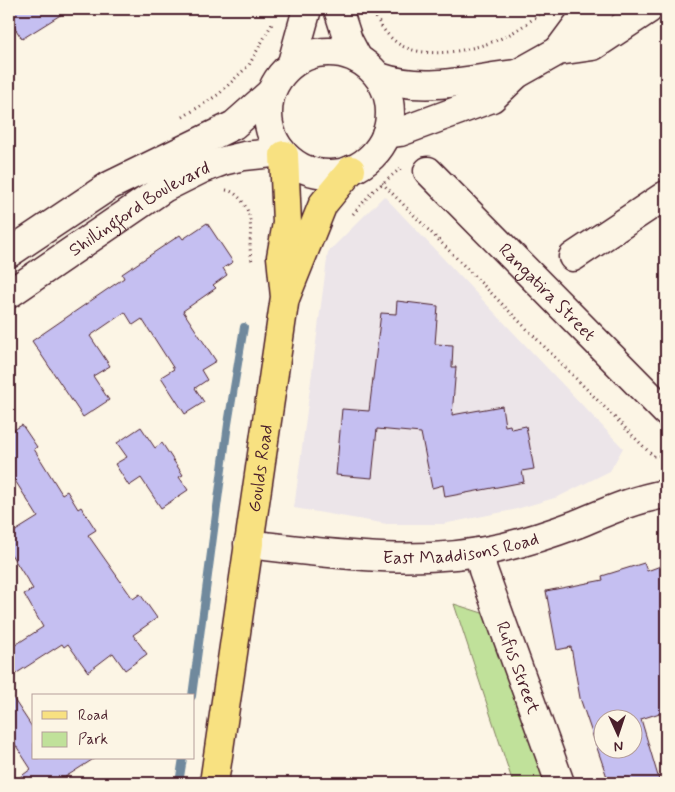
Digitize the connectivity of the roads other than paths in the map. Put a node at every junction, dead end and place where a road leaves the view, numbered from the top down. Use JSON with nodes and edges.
{"nodes":[{"id":1,"x":307,"y":9,"type":"edge"},
{"id":2,"x":338,"y":9,"type":"edge"},
{"id":3,"x":600,"y":9,"type":"edge"},
{"id":4,"x":648,"y":9,"type":"edge"},
{"id":5,"x":558,"y":52,"type":"junction"},
{"id":6,"x":358,"y":59,"type":"junction"},
{"id":7,"x":292,"y":63,"type":"junction"},
{"id":8,"x":517,"y":74,"type":"junction"},
{"id":9,"x":379,"y":77,"type":"junction"},
{"id":10,"x":269,"y":94,"type":"junction"},
{"id":11,"x":386,"y":134,"type":"junction"},
{"id":12,"x":283,"y":153,"type":"junction"},
{"id":13,"x":417,"y":168,"type":"road end"},
{"id":14,"x":351,"y":170,"type":"junction"},
{"id":15,"x":666,"y":195,"type":"edge"},
{"id":16,"x":9,"y":253,"type":"edge"},
{"id":17,"x":574,"y":257,"type":"dead end"},
{"id":18,"x":9,"y":294,"type":"edge"},
{"id":19,"x":285,"y":297,"type":"junction"},
{"id":20,"x":666,"y":412,"type":"edge"},
{"id":21,"x":666,"y":494,"type":"edge"},
{"id":22,"x":248,"y":544,"type":"junction"},
{"id":23,"x":479,"y":552,"type":"junction"},
{"id":24,"x":214,"y":783,"type":"edge"},
{"id":25,"x":560,"y":783,"type":"edge"}],
"edges":[{"from":1,"to":7,"type":"street"},
{"from":2,"to":6,"type":"street"},
{"from":3,"to":5,"type":"street"},
{"from":4,"to":5,"type":"street"},
{"from":5,"to":8,"type":"street"},
{"from":6,"to":7,"type":"street"},
{"from":6,"to":9,"type":"street"},
{"from":7,"to":10,"type":"street"},
{"from":8,"to":9,"type":"street"},
{"from":8,"to":11,"type":"street"},
{"from":9,"to":11,"type":"street"},
{"from":10,"to":12,"type":"street"},
{"from":10,"to":16,"type":"street","name":"Shillingford Boulevard"},
{"from":11,"to":14,"type":"street"},
{"from":12,"to":14,"type":"street"},
{"from":12,"to":18,"type":"street","name":"Shillingford Boulevard"},
{"from":12,"to":19,"type":"main road","name":"Goulds Road"},
{"from":13,"to":20,"type":"street","name":"Rangatira Street"},
{"from":14,"to":19,"type":"main road"},
{"from":15,"to":17,"type":"street"},
{"from":19,"to":22,"type":"main road","name":"Goulds Road"},
{"from":21,"to":23,"type":"street","name":"East Maddisons Road"},
{"from":22,"to":23,"type":"street","name":"East Maddisons Road"},
{"from":22,"to":24,"type":"main road","name":"Goulds Road"},
{"from":23,"to":25,"type":"street","name":"Rufus Street"}]}
